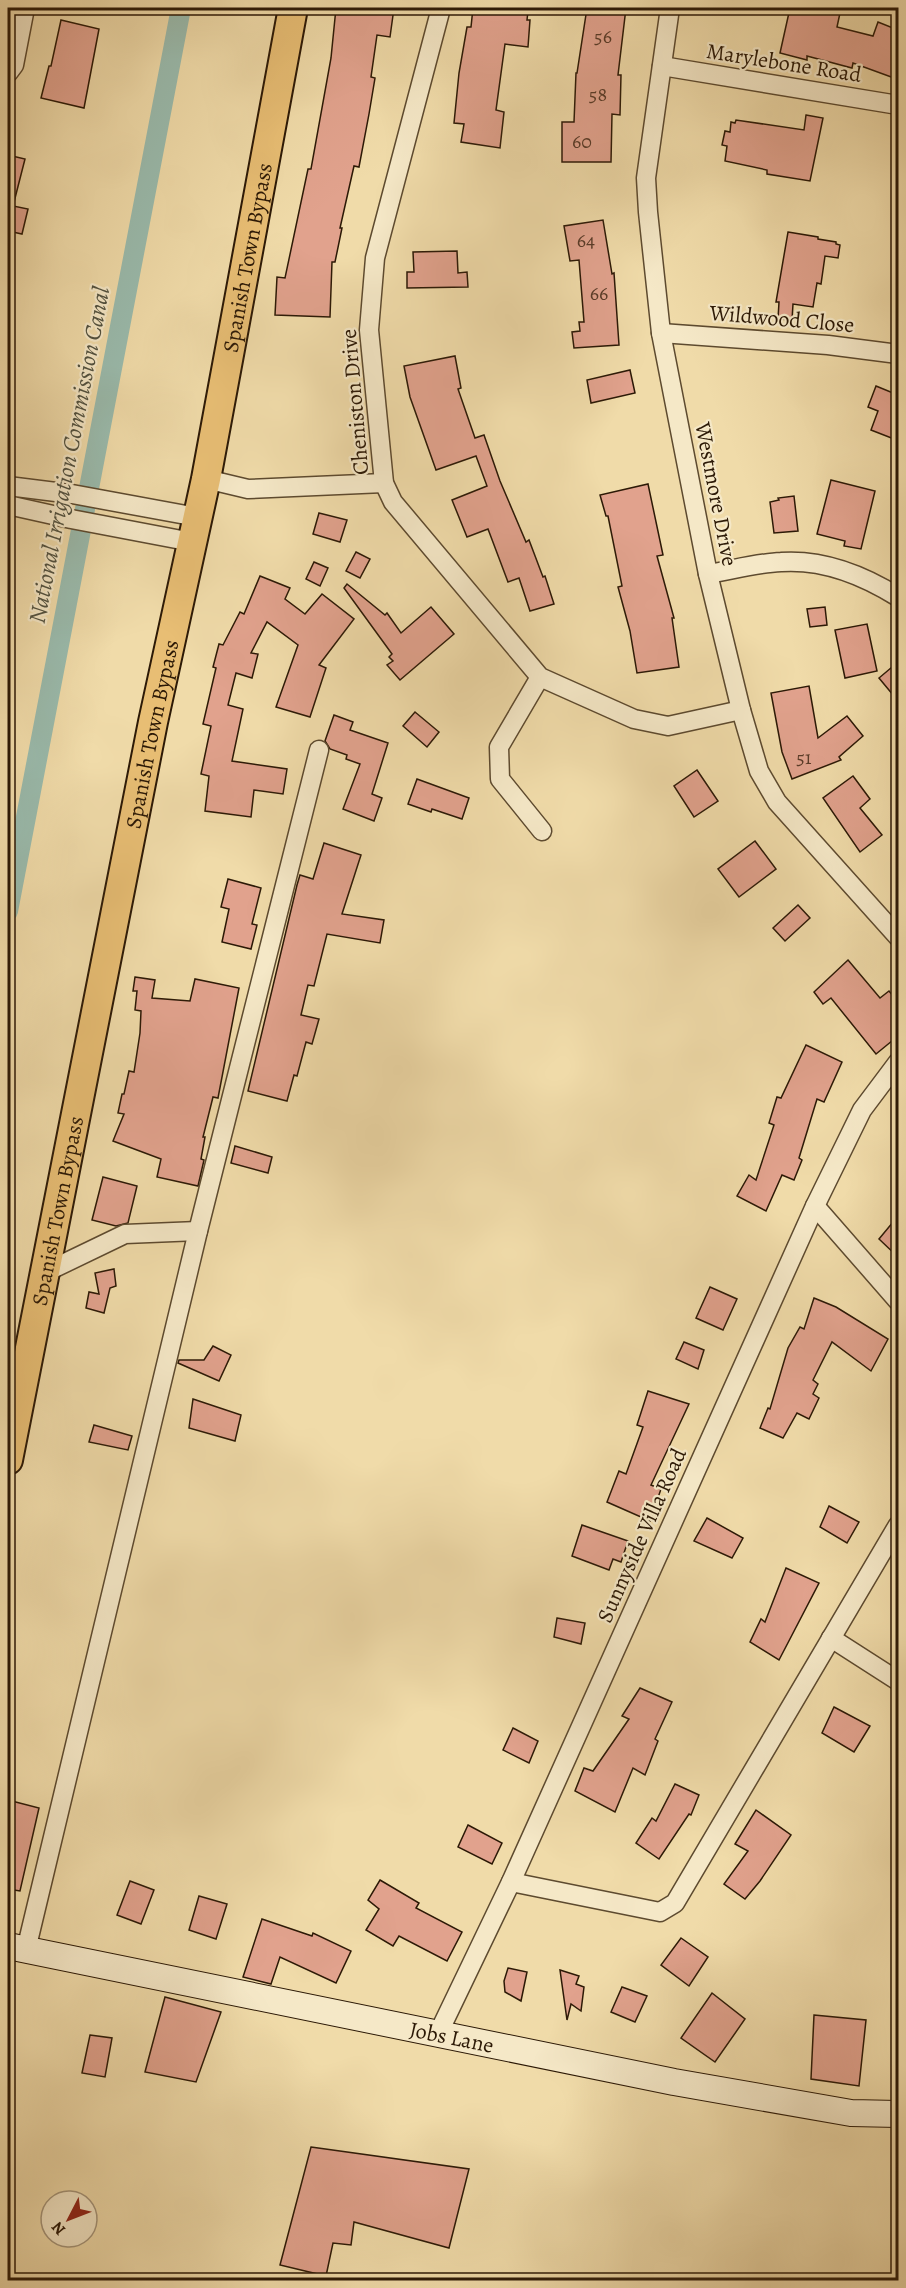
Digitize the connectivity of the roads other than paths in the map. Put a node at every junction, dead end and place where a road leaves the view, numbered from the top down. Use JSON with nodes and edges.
{"nodes":[{"id":1,"x":25,"y":8,"type":"edge"},
{"id":2,"x":293,"y":8,"type":"edge"},
{"id":3,"x":441,"y":8,"type":"edge"},
{"id":4,"x":670,"y":8,"type":"edge"},
{"id":5,"x":662,"y":66,"type":"junction"},
{"id":6,"x":8,"y":73,"type":"edge"},
{"id":7,"x":898,"y":105,"type":"edge"},
{"id":8,"x":662,"y":333,"type":"junction"},
{"id":9,"x":898,"y":354,"type":"edge"},
{"id":10,"x":206,"y":479,"type":"junction"},
{"id":11,"x":384,"y":483,"type":"junction"},
{"id":12,"x":8,"y":486,"type":"edge"},
{"id":13,"x":8,"y":505,"type":"edge"},
{"id":14,"x":194,"y":530,"type":"junction"},
{"id":15,"x":708,"y":574,"type":"junction"},
{"id":16,"x":898,"y":597,"type":"edge"},
{"id":17,"x":540,"y":677,"type":"junction"},
{"id":18,"x":741,"y":710,"type":"junction"},
{"id":19,"x":319,"y":750,"type":"dead end"},
{"id":20,"x":542,"y":831,"type":"dead end"},
{"id":21,"x":898,"y":937,"type":"edge"},
{"id":22,"x":898,"y":1062,"type":"edge"},
{"id":23,"x":816,"y":1206,"type":"junction"},
{"id":24,"x":198,"y":1232,"type":"junction"},
{"id":25,"x":44,"y":1273,"type":"junction"},
{"id":26,"x":898,"y":1301,"type":"edge"},
{"id":27,"x":8,"y":1460,"type":"edge"},
{"id":28,"x":898,"y":1525,"type":"edge"},
{"id":29,"x":831,"y":1638,"type":"junction"},
{"id":30,"x":898,"y":1681,"type":"edge"},
{"id":31,"x":511,"y":1882,"type":"junction"},
{"id":32,"x":16,"y":1948,"type":"edge"},
{"id":33,"x":438,"y":2034,"type":"junction"},
{"id":34,"x":898,"y":2114,"type":"edge"}],
"edges":[{"from":1,"to":6,"type":"street"},
{"from":2,"to":10,"type":"main road","name":"Spanish Town Bypass"},
{"from":3,"to":11,"type":"street","name":"Cheniston Drive"},
{"from":4,"to":5,"type":"street","name":"Westmore Drive"},
{"from":5,"to":7,"type":"street","name":"Marylebone Road"},
{"from":5,"to":8,"type":"street","name":"Westmore Drive"},
{"from":8,"to":9,"type":"street","name":"Wildwood Close"},
{"from":8,"to":15,"type":"street","name":"Westmore Drive"},
{"from":10,"to":11,"type":"street"},
{"from":10,"to":14,"type":"main road","name":"Spanish Town Bypass"},
{"from":11,"to":17,"type":"street","name":"Cheniston Drive"},
{"from":12,"to":14,"type":"street"},
{"from":13,"to":14,"type":"street"},
{"from":14,"to":25,"type":"main road","name":"Spanish Town Bypass"},
{"from":15,"to":16,"type":"street"},
{"from":15,"to":18,"type":"street","name":"Westmore Drive"},
{"from":17,"to":18,"type":"street","name":"Cheniston Drive"},
{"from":17,"to":20,"type":"street"},
{"from":18,"to":21,"type":"street","name":"Westmore Drive"},
{"from":19,"to":24,"type":"street"},
{"from":22,"to":23,"type":"street","name":"Sunnyside Villa Road"},
{"from":23,"to":26,"type":"street"},
{"from":23,"to":31,"type":"street","name":"Sunnyside Villa Road"},
{"from":24,"to":25,"type":"street"},
{"from":24,"to":32,"type":"street"},
{"from":25,"to":27,"type":"main road","name":"Spanish Town Bypass"},
{"from":28,"to":29,"type":"street"},
{"from":29,"to":30,"type":"street"},
{"from":29,"to":31,"type":"street"},
{"from":31,"to":33,"type":"street","name":"Sunnyside Villa Road"},
{"from":32,"to":33,"type":"street","name":"Jobs Lane"},
{"from":33,"to":34,"type":"street","name":"Jobs Lane"}]}
